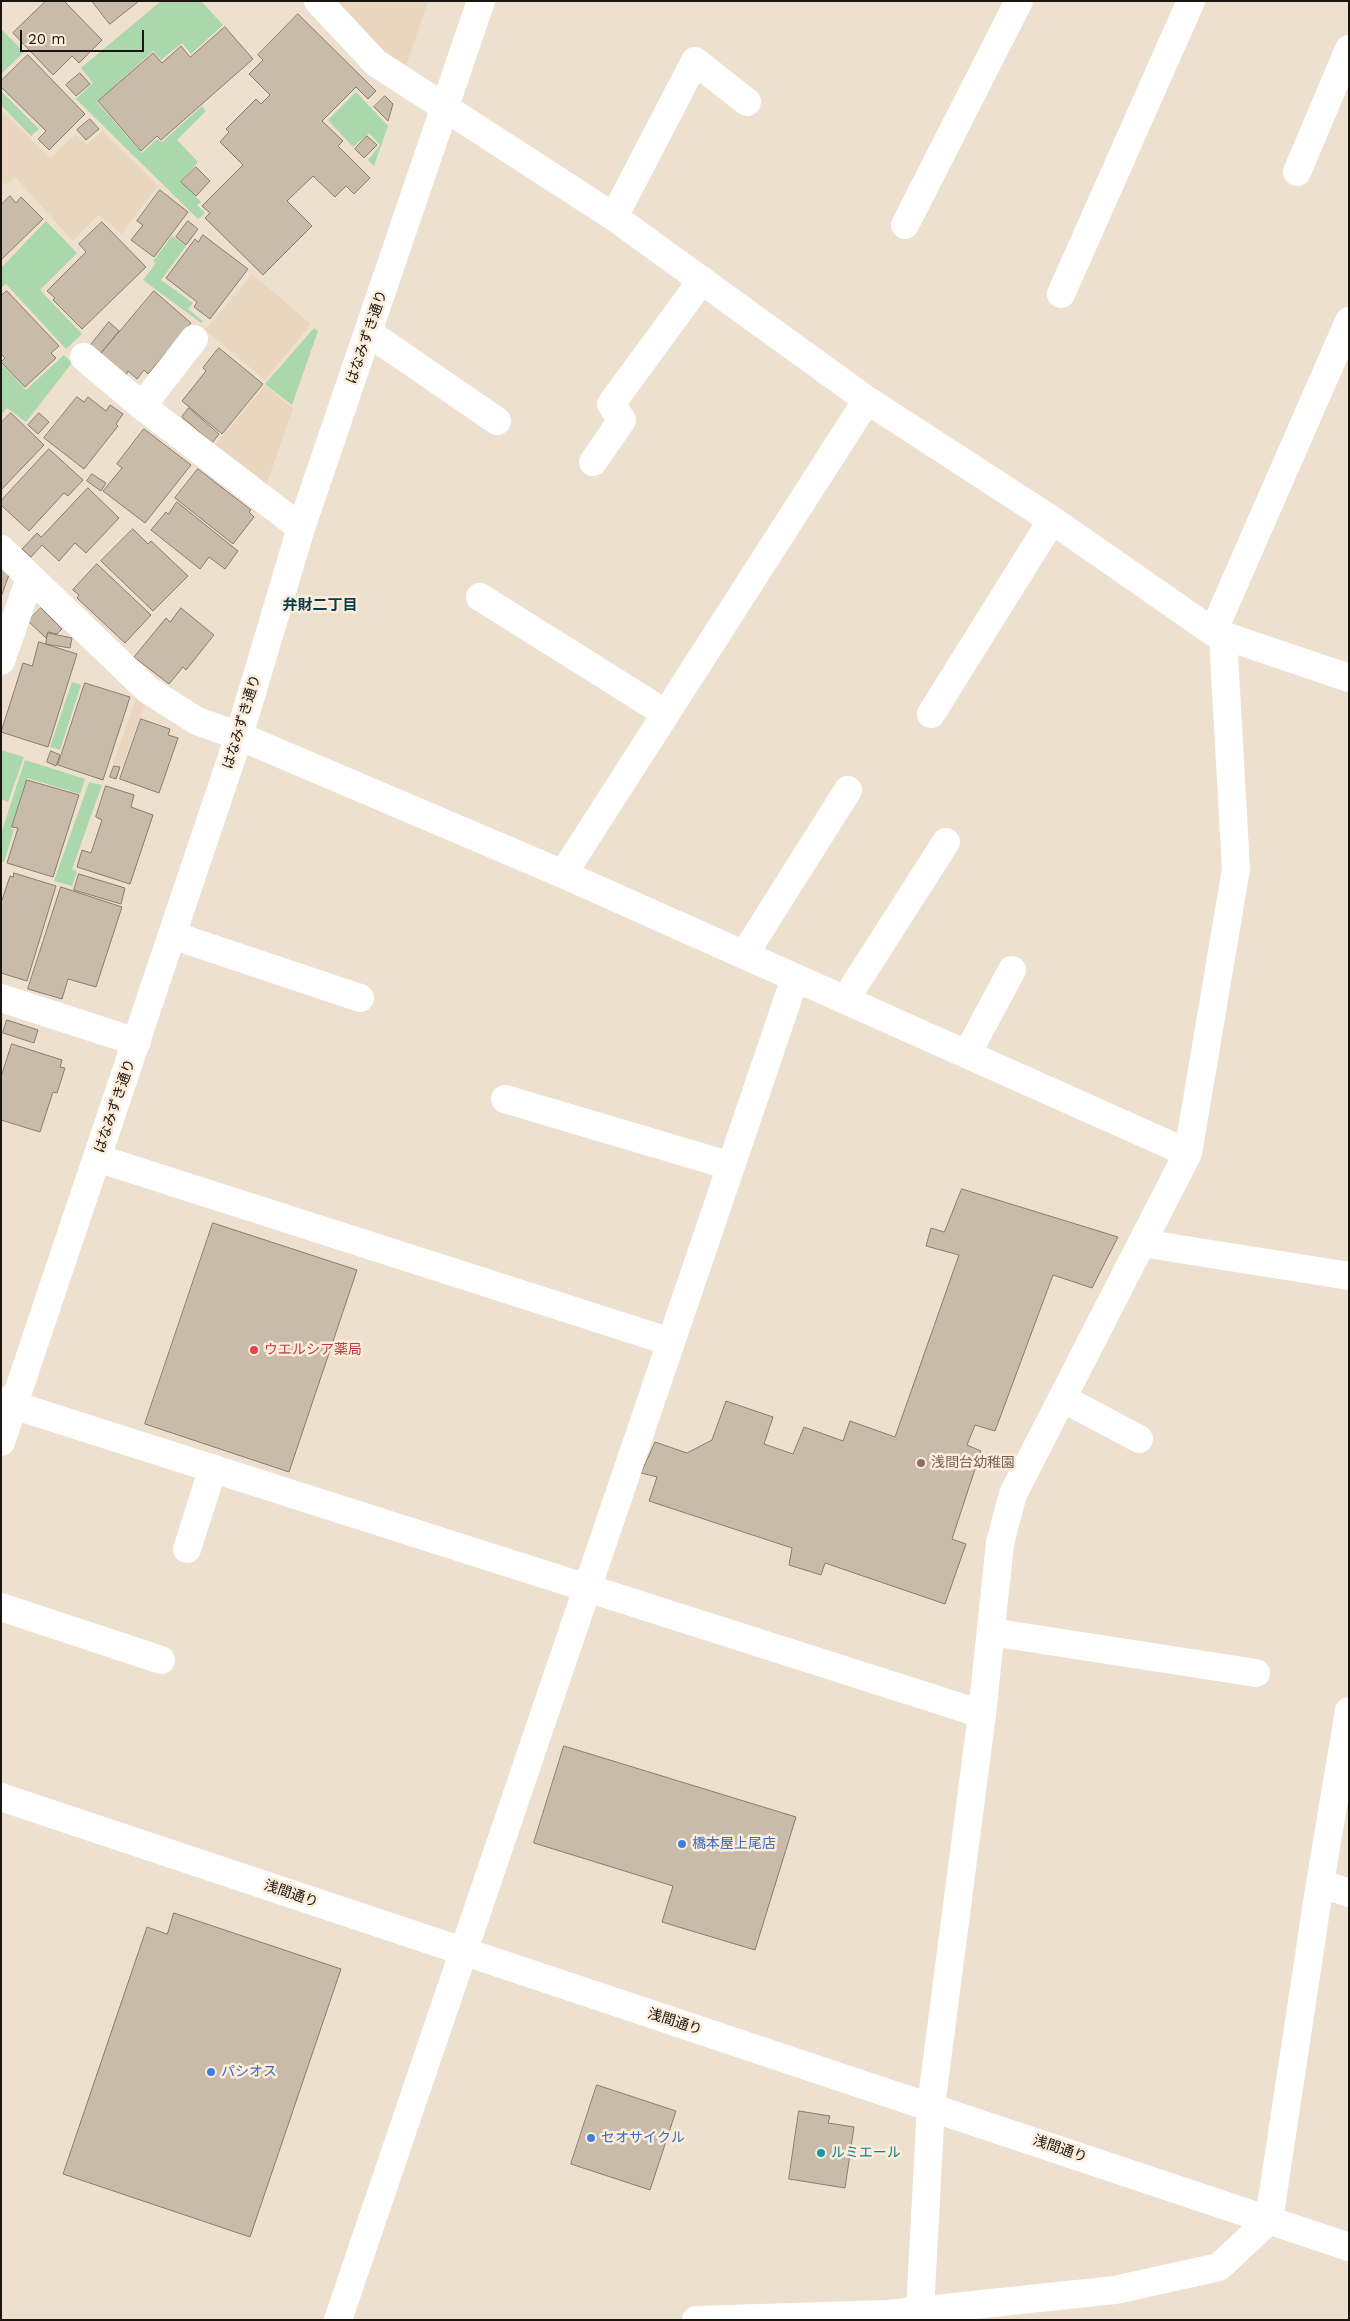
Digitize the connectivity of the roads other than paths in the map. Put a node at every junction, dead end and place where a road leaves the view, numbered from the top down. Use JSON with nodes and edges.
{"nodes":[{"id":1,"x":318,"y":1,"type":"edge"},
{"id":2,"x":481,"y":1,"type":"edge"},
{"id":3,"x":1019,"y":1,"type":"edge"},
{"id":4,"x":1191,"y":1,"type":"edge"},
{"id":5,"x":1349,"y":49,"type":"edge"},
{"id":6,"x":747,"y":102,"type":"dead end"},
{"id":7,"x":443,"y":108,"type":"junction"},
{"id":8,"x":1297,"y":172,"type":"dead end"},
{"id":9,"x":614,"y":217,"type":"junction"},
{"id":10,"x":905,"y":225,"type":"dead end"},
{"id":11,"x":702,"y":280,"type":"junction"},
{"id":12,"x":1061,"y":294,"type":"dead end"},
{"id":13,"x":1349,"y":321,"type":"edge"},
{"id":14,"x":369,"y":333,"type":"junction"},
{"id":15,"x":194,"y":339,"type":"dead end"},
{"id":16,"x":84,"y":357,"type":"dead end"},
{"id":17,"x":867,"y":400,"type":"junction"},
{"id":18,"x":142,"y":406,"type":"junction"},
{"id":19,"x":496,"y":421,"type":"dead end"},
{"id":20,"x":593,"y":462,"type":"dead end"},
{"id":21,"x":1052,"y":520,"type":"junction"},
{"id":22,"x":301,"y":528,"type":"junction"},
{"id":23,"x":1,"y":548,"type":"edge"},
{"id":24,"x":30,"y":578,"type":"junction"},
{"id":25,"x":480,"y":597,"type":"dead end"},
{"id":26,"x":1218,"y":634,"type":"junction"},
{"id":27,"x":1,"y":661,"type":"edge"},
{"id":28,"x":1349,"y":678,"type":"edge"},
{"id":29,"x":666,"y":713,"type":"junction"},
{"id":30,"x":931,"y":714,"type":"dead end"},
{"id":31,"x":239,"y":736,"type":"junction"},
{"id":32,"x":848,"y":790,"type":"dead end"},
{"id":33,"x":946,"y":842,"type":"dead end"},
{"id":34,"x":563,"y":874,"type":"junction"},
{"id":35,"x":172,"y":935,"type":"junction"},
{"id":36,"x":744,"y":955,"type":"junction"},
{"id":37,"x":1012,"y":970,"type":"dead end"},
{"id":38,"x":795,"y":978,"type":"junction"},
{"id":39,"x":1,"y":998,"type":"edge"},
{"id":40,"x":360,"y":998,"type":"dead end"},
{"id":41,"x":845,"y":1000,"type":"junction"},
{"id":42,"x":137,"y":1042,"type":"junction"},
{"id":43,"x":967,"y":1054,"type":"junction"},
{"id":44,"x":505,"y":1098,"type":"dead end"},
{"id":45,"x":1188,"y":1153,"type":"junction"},
{"id":46,"x":97,"y":1158,"type":"junction"},
{"id":47,"x":731,"y":1166,"type":"junction"},
{"id":48,"x":1142,"y":1243,"type":"junction"},
{"id":49,"x":1349,"y":1276,"type":"edge"},
{"id":50,"x":671,"y":1342,"type":"junction"},
{"id":51,"x":1062,"y":1398,"type":"junction"},
{"id":52,"x":8,"y":1403,"type":"edge"},
{"id":53,"x":1139,"y":1440,"type":"dead end"},
{"id":54,"x":1,"y":1442,"type":"edge"},
{"id":55,"x":213,"y":1468,"type":"junction"},
{"id":56,"x":187,"y":1549,"type":"dead end"},
{"id":57,"x":588,"y":1587,"type":"junction"},
{"id":58,"x":1,"y":1606,"type":"edge"},
{"id":59,"x":991,"y":1632,"type":"junction"},
{"id":60,"x":161,"y":1660,"type":"dead end"},
{"id":61,"x":1256,"y":1673,"type":"dead end"},
{"id":62,"x":1349,"y":1711,"type":"edge"},
{"id":63,"x":982,"y":1714,"type":"junction"},
{"id":64,"x":1,"y":1798,"type":"edge"},
{"id":65,"x":1320,"y":1883,"type":"junction"},
{"id":66,"x":1349,"y":1893,"type":"edge"},
{"id":67,"x":463,"y":1952,"type":"junction"},
{"id":68,"x":931,"y":2106,"type":"junction"},
{"id":69,"x":1269,"y":2220,"type":"junction"},
{"id":70,"x":1349,"y":2247,"type":"edge"},
{"id":71,"x":920,"y":2310,"type":"junction"},
{"id":72,"x":888,"y":2317,"type":"edge"},
{"id":73,"x":338,"y":2320,"type":"edge"},
{"id":74,"x":696,"y":2320,"type":"edge"}],
"edges":[{"from":1,"to":7,"type":"street"},
{"from":2,"to":7,"type":"street","name":"はなみずき通り"},
{"from":3,"to":10,"type":"street"},
{"from":4,"to":12,"type":"street"},
{"from":5,"to":8,"type":"street"},
{"from":6,"to":9,"type":"street"},
{"from":7,"to":9,"type":"street"},
{"from":7,"to":14,"type":"street","name":"はなみずき通り"},
{"from":9,"to":11,"type":"street"},
{"from":11,"to":17,"type":"street"},
{"from":11,"to":20,"type":"street"},
{"from":13,"to":26,"type":"street"},
{"from":14,"to":19,"type":"street"},
{"from":14,"to":22,"type":"street","name":"はなみずき通り"},
{"from":15,"to":18,"type":"street"},
{"from":16,"to":18,"type":"street"},
{"from":17,"to":21,"type":"street"},
{"from":17,"to":29,"type":"street"},
{"from":18,"to":22,"type":"street"},
{"from":21,"to":26,"type":"street"},
{"from":21,"to":30,"type":"street"},
{"from":22,"to":31,"type":"street","name":"はなみずき通り"},
{"from":23,"to":24,"type":"street"},
{"from":24,"to":27,"type":"street"},
{"from":24,"to":31,"type":"street"},
{"from":25,"to":29,"type":"street"},
{"from":26,"to":28,"type":"street"},
{"from":26,"to":45,"type":"street"},
{"from":29,"to":34,"type":"street"},
{"from":31,"to":34,"type":"street"},
{"from":31,"to":35,"type":"street","name":"はなみずき通り"},
{"from":32,"to":36,"type":"street"},
{"from":33,"to":41,"type":"street"},
{"from":34,"to":36,"type":"street"},
{"from":35,"to":40,"type":"street"},
{"from":35,"to":42,"type":"street","name":"はなみずき通り"},
{"from":36,"to":38,"type":"street"},
{"from":37,"to":43,"type":"street"},
{"from":38,"to":41,"type":"street"},
{"from":38,"to":47,"type":"street"},
{"from":39,"to":42,"type":"street"},
{"from":41,"to":43,"type":"street"},
{"from":42,"to":46,"type":"street","name":"はなみずき通り"},
{"from":43,"to":45,"type":"street"},
{"from":44,"to":47,"type":"street"},
{"from":45,"to":48,"type":"street"},
{"from":46,"to":50,"type":"street"},
{"from":46,"to":52,"type":"street","name":"はなみずき通り"},
{"from":47,"to":50,"type":"street"},
{"from":48,"to":49,"type":"street"},
{"from":48,"to":51,"type":"street"},
{"from":50,"to":57,"type":"street"},
{"from":51,"to":53,"type":"street"},
{"from":51,"to":59,"type":"street"},
{"from":52,"to":54,"type":"street","name":"はなみずき通り"},
{"from":52,"to":55,"type":"street"},
{"from":55,"to":56,"type":"street"},
{"from":55,"to":57,"type":"street"},
{"from":57,"to":63,"type":"street"},
{"from":57,"to":67,"type":"street"},
{"from":58,"to":60,"type":"street"},
{"from":59,"to":61,"type":"street"},
{"from":59,"to":63,"type":"street"},
{"from":62,"to":65,"type":"street"},
{"from":63,"to":68,"type":"street"},
{"from":64,"to":67,"type":"street","name":"浅間通り"},
{"from":65,"to":66,"type":"street"},
{"from":65,"to":69,"type":"street"},
{"from":67,"to":68,"type":"street","name":"浅間通り"},
{"from":67,"to":73,"type":"street"},
{"from":68,"to":69,"type":"street","name":"浅間通り"},
{"from":68,"to":71,"type":"street"},
{"from":69,"to":70,"type":"street","name":"浅間通り"},
{"from":69,"to":71,"type":"street"},
{"from":71,"to":72,"type":"street"},
{"from":72,"to":74,"type":"street"}]}
